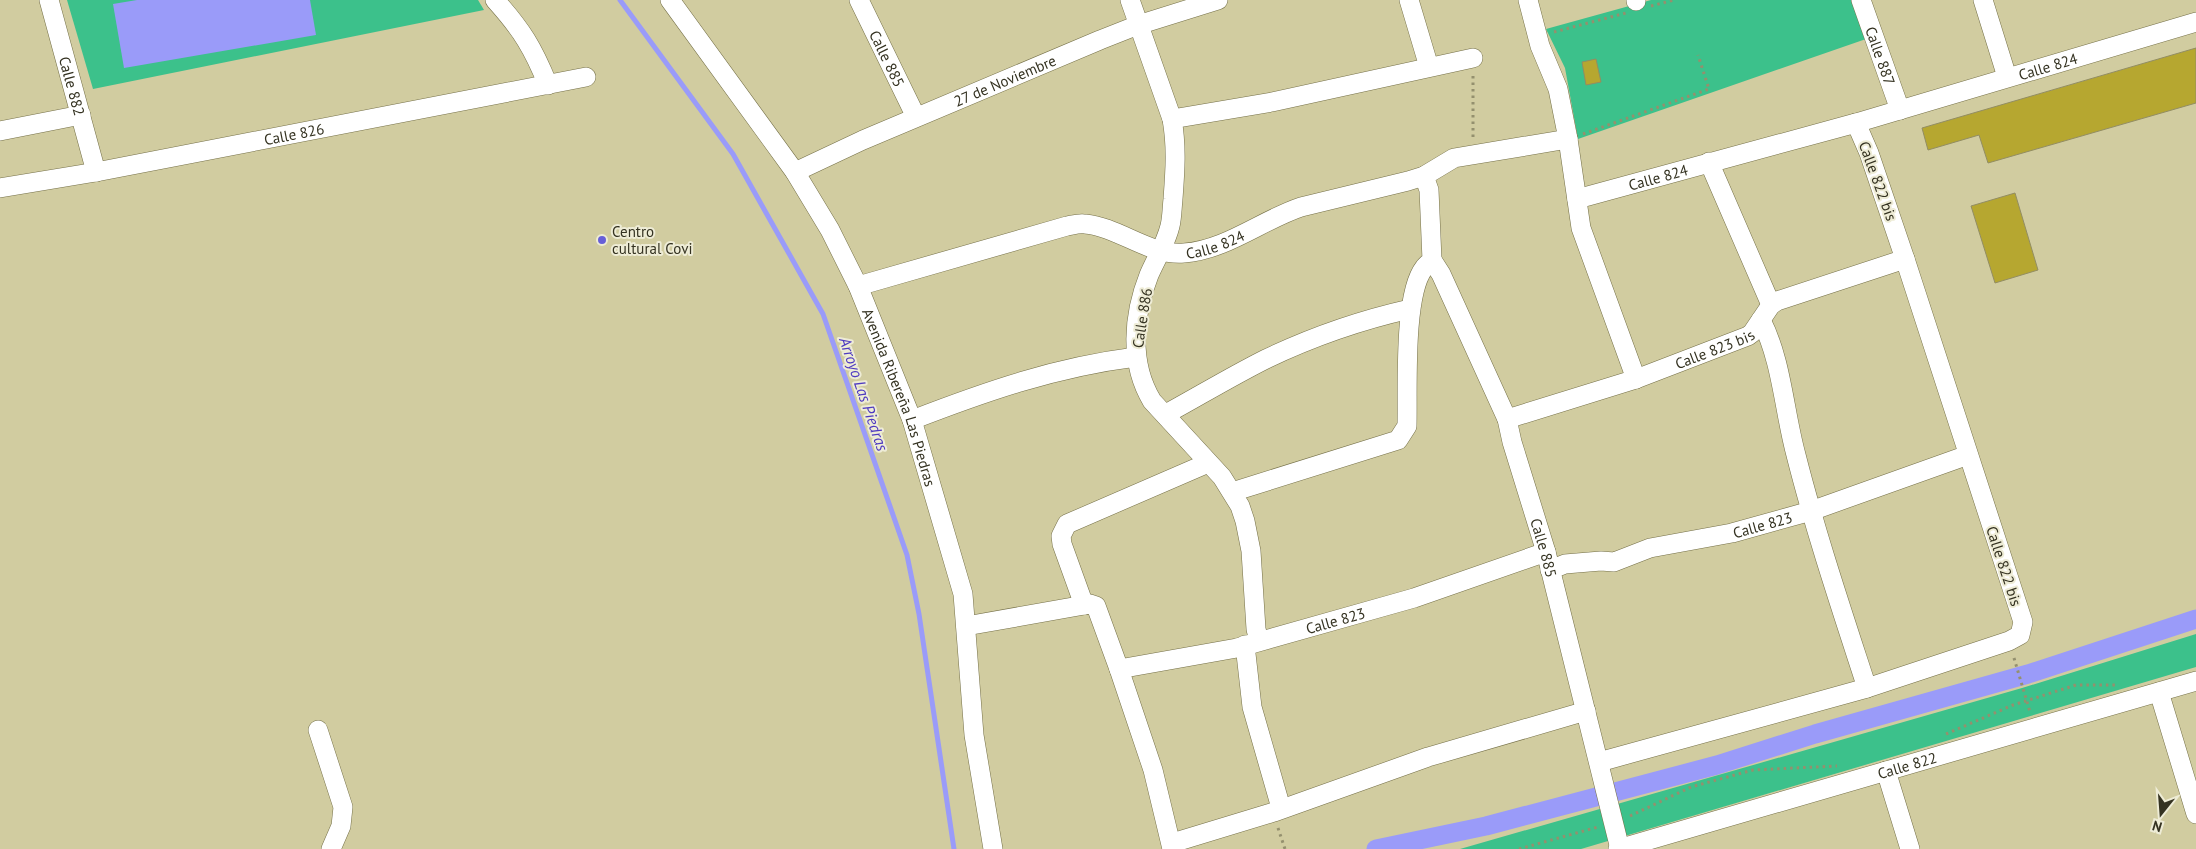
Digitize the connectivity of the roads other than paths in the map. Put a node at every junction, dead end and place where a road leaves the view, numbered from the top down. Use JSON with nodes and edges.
{"nodes":[{"id":1,"x":49,"y":0,"type":"edge"},
{"id":2,"x":495,"y":0,"type":"edge"},
{"id":3,"x":670,"y":0,"type":"edge"},
{"id":4,"x":858,"y":0,"type":"edge"},
{"id":5,"x":1130,"y":0,"type":"edge"},
{"id":6,"x":1218,"y":0,"type":"edge"},
{"id":7,"x":1409,"y":0,"type":"edge"},
{"id":8,"x":1528,"y":0,"type":"edge"},
{"id":9,"x":1861,"y":0,"type":"edge"},
{"id":10,"x":1983,"y":0,"type":"edge"},
{"id":11,"x":2196,"y":22,"type":"edge"},
{"id":12,"x":1138,"y":24,"type":"junction"},
{"id":13,"x":1473,"y":58,"type":"road end"},
{"id":14,"x":1429,"y":67,"type":"junction"},
{"id":15,"x":586,"y":77,"type":"dead end"},
{"id":16,"x":2007,"y":77,"type":"junction"},
{"id":17,"x":548,"y":85,"type":"junction"},
{"id":18,"x":1900,"y":110,"type":"junction"},
{"id":19,"x":81,"y":115,"type":"junction"},
{"id":20,"x":916,"y":117,"type":"junction"},
{"id":21,"x":1172,"y":119,"type":"junction"},
{"id":22,"x":1856,"y":123,"type":"junction"},
{"id":23,"x":0,"y":131,"type":"edge"},
{"id":24,"x":1568,"y":139,"type":"junction"},
{"id":25,"x":1709,"y":162,"type":"junction"},
{"id":26,"x":96,"y":172,"type":"junction"},
{"id":27,"x":795,"y":172,"type":"junction"},
{"id":28,"x":1424,"y":176,"type":"junction"},
{"id":29,"x":0,"y":188,"type":"edge"},
{"id":30,"x":1577,"y":199,"type":"junction"},
{"id":31,"x":1160,"y":250,"type":"junction"},
{"id":32,"x":1906,"y":259,"type":"junction"},
{"id":33,"x":1432,"y":260,"type":"junction"},
{"id":34,"x":858,"y":286,"type":"junction"},
{"id":35,"x":1410,"y":310,"type":"junction"},
{"id":36,"x":1766,"y":313,"type":"junction"},
{"id":37,"x":1136,"y":357,"type":"junction"},
{"id":38,"x":1636,"y":379,"type":"junction"},
{"id":39,"x":1166,"y":414,"type":"junction"},
{"id":40,"x":1508,"y":419,"type":"junction"},
{"id":41,"x":912,"y":420,"type":"junction"},
{"id":42,"x":1968,"y":455,"type":"junction"},
{"id":43,"x":1208,"y":463,"type":"junction"},
{"id":44,"x":1232,"y":492,"type":"junction"},
{"id":45,"x":1811,"y":511,"type":"junction"},
{"id":46,"x":1548,"y":561,"type":"junction"},
{"id":47,"x":1084,"y":605,"type":"junction"},
{"id":48,"x":966,"y":626,"type":"junction"},
{"id":49,"x":1252,"y":643,"type":"junction"},
{"id":50,"x":1120,"y":668,"type":"junction"},
{"id":51,"x":2196,"y":681,"type":"edge"},
{"id":52,"x":1867,"y":688,"type":"junction"},
{"id":53,"x":2159,"y":692,"type":"junction"},
{"id":54,"x":1586,"y":711,"type":"junction"},
{"id":55,"x":318,"y":730,"type":"dead end"},
{"id":56,"x":1600,"y":769,"type":"junction"},
{"id":57,"x":1886,"y":771,"type":"junction"},
{"id":58,"x":1281,"y":808,"type":"junction"},
{"id":59,"x":2196,"y":814,"type":"edge"},
{"id":60,"x":1172,"y":846,"type":"edge"},
{"id":61,"x":331,"y":849,"type":"edge"},
{"id":62,"x":993,"y":849,"type":"edge"},
{"id":63,"x":1619,"y":849,"type":"edge"},
{"id":64,"x":1910,"y":849,"type":"edge"}],
"edges":[{"from":1,"to":19,"type":"street","name":"Calle 882"},
{"from":2,"to":17,"type":"street"},
{"from":3,"to":27,"type":"street","name":"Avenida Ribereña Las Piedras"},
{"from":4,"to":20,"type":"street","name":"Calle 885"},
{"from":5,"to":12,"type":"street","name":"Calle 886"},
{"from":6,"to":12,"type":"street","name":"27 de Noviembre"},
{"from":7,"to":14,"type":"street"},
{"from":8,"to":24,"type":"street"},
{"from":9,"to":18,"type":"street","name":"Calle 887"},
{"from":10,"to":16,"type":"street"},
{"from":11,"to":16,"type":"street","name":"Calle 824"},
{"from":12,"to":20,"type":"street","name":"27 de Noviembre"},
{"from":12,"to":21,"type":"street","name":"Calle 886"},
{"from":13,"to":14,"type":"street"},
{"from":14,"to":21,"type":"street"},
{"from":15,"to":17,"type":"street","name":"Calle 826"},
{"from":16,"to":18,"type":"street","name":"Calle 824"},
{"from":17,"to":26,"type":"street","name":"Calle 826"},
{"from":18,"to":22,"type":"street","name":"Calle 822 bis"},
{"from":19,"to":23,"type":"street"},
{"from":19,"to":26,"type":"street","name":"Calle 882"},
{"from":20,"to":27,"type":"street","name":"27 de Noviembre"},
{"from":21,"to":31,"type":"street","name":"Calle 886"},
{"from":22,"to":25,"type":"street","name":"Calle 824"},
{"from":22,"to":32,"type":"street","name":"Calle 822 bis"},
{"from":24,"to":28,"type":"street","name":"Calle 824"},
{"from":24,"to":30,"type":"street"},
{"from":25,"to":30,"type":"street","name":"Calle 824"},
{"from":25,"to":36,"type":"street"},
{"from":26,"to":29,"type":"street","name":"Calle 826"},
{"from":27,"to":34,"type":"street","name":"Avenida Ribereña Las Piedras"},
{"from":28,"to":31,"type":"street","name":"Calle 824"},
{"from":28,"to":33,"type":"street"},
{"from":30,"to":38,"type":"street"},
{"from":31,"to":34,"type":"street","name":"Calle 824"},
{"from":31,"to":37,"type":"street","name":"Calle 886"},
{"from":32,"to":36,"type":"street","name":"Calle 823 bis"},
{"from":32,"to":42,"type":"street","name":"Calle 822 bis"},
{"from":33,"to":35,"type":"street"},
{"from":33,"to":40,"type":"street","name":"Calle 885"},
{"from":34,"to":41,"type":"street","name":"Avenida Ribereña Las Piedras"},
{"from":35,"to":39,"type":"street"},
{"from":35,"to":44,"type":"street"},
{"from":36,"to":38,"type":"street","name":"Calle 823 bis"},
{"from":36,"to":45,"type":"street"},
{"from":37,"to":39,"type":"street","name":"Calle 886"},
{"from":37,"to":41,"type":"street"},
{"from":38,"to":40,"type":"street","name":"Calle 823 bis"},
{"from":39,"to":43,"type":"street","name":"Calle 886"},
{"from":40,"to":46,"type":"street","name":"Calle 885"},
{"from":41,"to":48,"type":"street","name":"Avenida Ribereña Las Piedras"},
{"from":42,"to":45,"type":"street","name":"Calle 823"},
{"from":42,"to":52,"type":"street","name":"Calle 822 bis"},
{"from":43,"to":44,"type":"street","name":"Calle 886"},
{"from":43,"to":47,"type":"street"},
{"from":44,"to":49,"type":"street","name":"Calle 886"},
{"from":45,"to":46,"type":"street","name":"Calle 823"},
{"from":45,"to":52,"type":"street"},
{"from":46,"to":49,"type":"street","name":"Calle 823"},
{"from":46,"to":54,"type":"street","name":"Calle 885"},
{"from":47,"to":48,"type":"street"},
{"from":47,"to":50,"type":"street"},
{"from":48,"to":62,"type":"street","name":"Avenida Ribereña Las Piedras"},
{"from":49,"to":50,"type":"street","name":"Calle 823"},
{"from":49,"to":58,"type":"street","name":"Calle 886"},
{"from":50,"to":60,"type":"street"},
{"from":51,"to":53,"type":"street","name":"Calle 822"},
{"from":52,"to":56,"type":"street","name":"Calle 822 bis"},
{"from":53,"to":57,"type":"street","name":"Calle 822"},
{"from":53,"to":59,"type":"street"},
{"from":54,"to":56,"type":"street","name":"Calle 885"},
{"from":54,"to":58,"type":"street"},
{"from":55,"to":61,"type":"street"},
{"from":56,"to":63,"type":"street","name":"Calle 885"},
{"from":57,"to":63,"type":"street","name":"Calle 822"},
{"from":57,"to":64,"type":"street"},
{"from":58,"to":60,"type":"street"}]}
